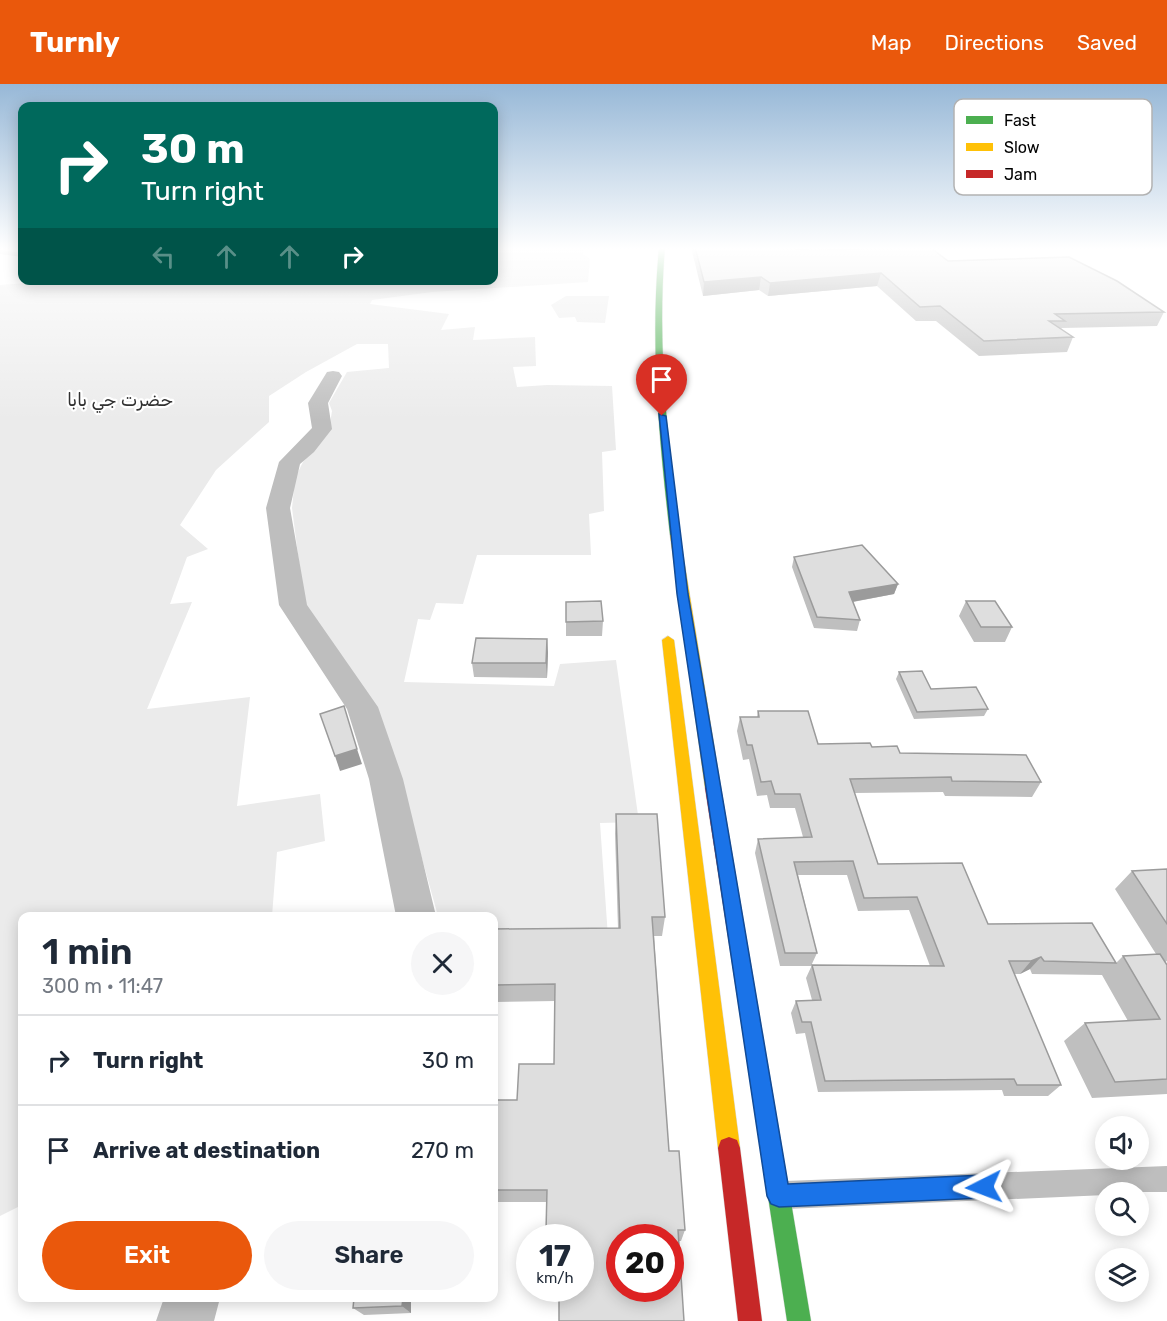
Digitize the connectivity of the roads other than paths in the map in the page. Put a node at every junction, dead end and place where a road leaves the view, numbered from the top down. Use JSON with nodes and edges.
{"nodes":[{"id":1,"x":645,"y":305,"type":"edge"},
{"id":2,"x":657,"y":305,"type":"edge"},
{"id":3,"x":658,"y":334,"type":"junction"},
{"id":4,"x":333,"y":376,"type":"dead end"},
{"id":5,"x":666,"y":621,"type":"dead end"},
{"id":6,"x":415,"y":912,"type":"edge"},
{"id":7,"x":1167,"y":1179,"type":"edge"},
{"id":8,"x":779,"y":1196,"type":"junction"},
{"id":9,"x":191,"y":1302,"type":"edge"},
{"id":10,"x":185,"y":1321,"type":"edge"},
{"id":11,"x":750,"y":1321,"type":"edge"},
{"id":12,"x":799,"y":1321,"type":"edge"}],
"edges":[{"from":1,"to":3,"type":"main road"},
{"from":2,"to":3,"type":"main road"},
{"from":3,"to":8,"type":"main road"},
{"from":4,"to":6,"type":"street"},
{"from":5,"to":11,"type":"main road"},
{"from":7,"to":8,"type":"lane"},
{"from":8,"to":12,"type":"main road"},
{"from":9,"to":10,"type":"street"}]}
